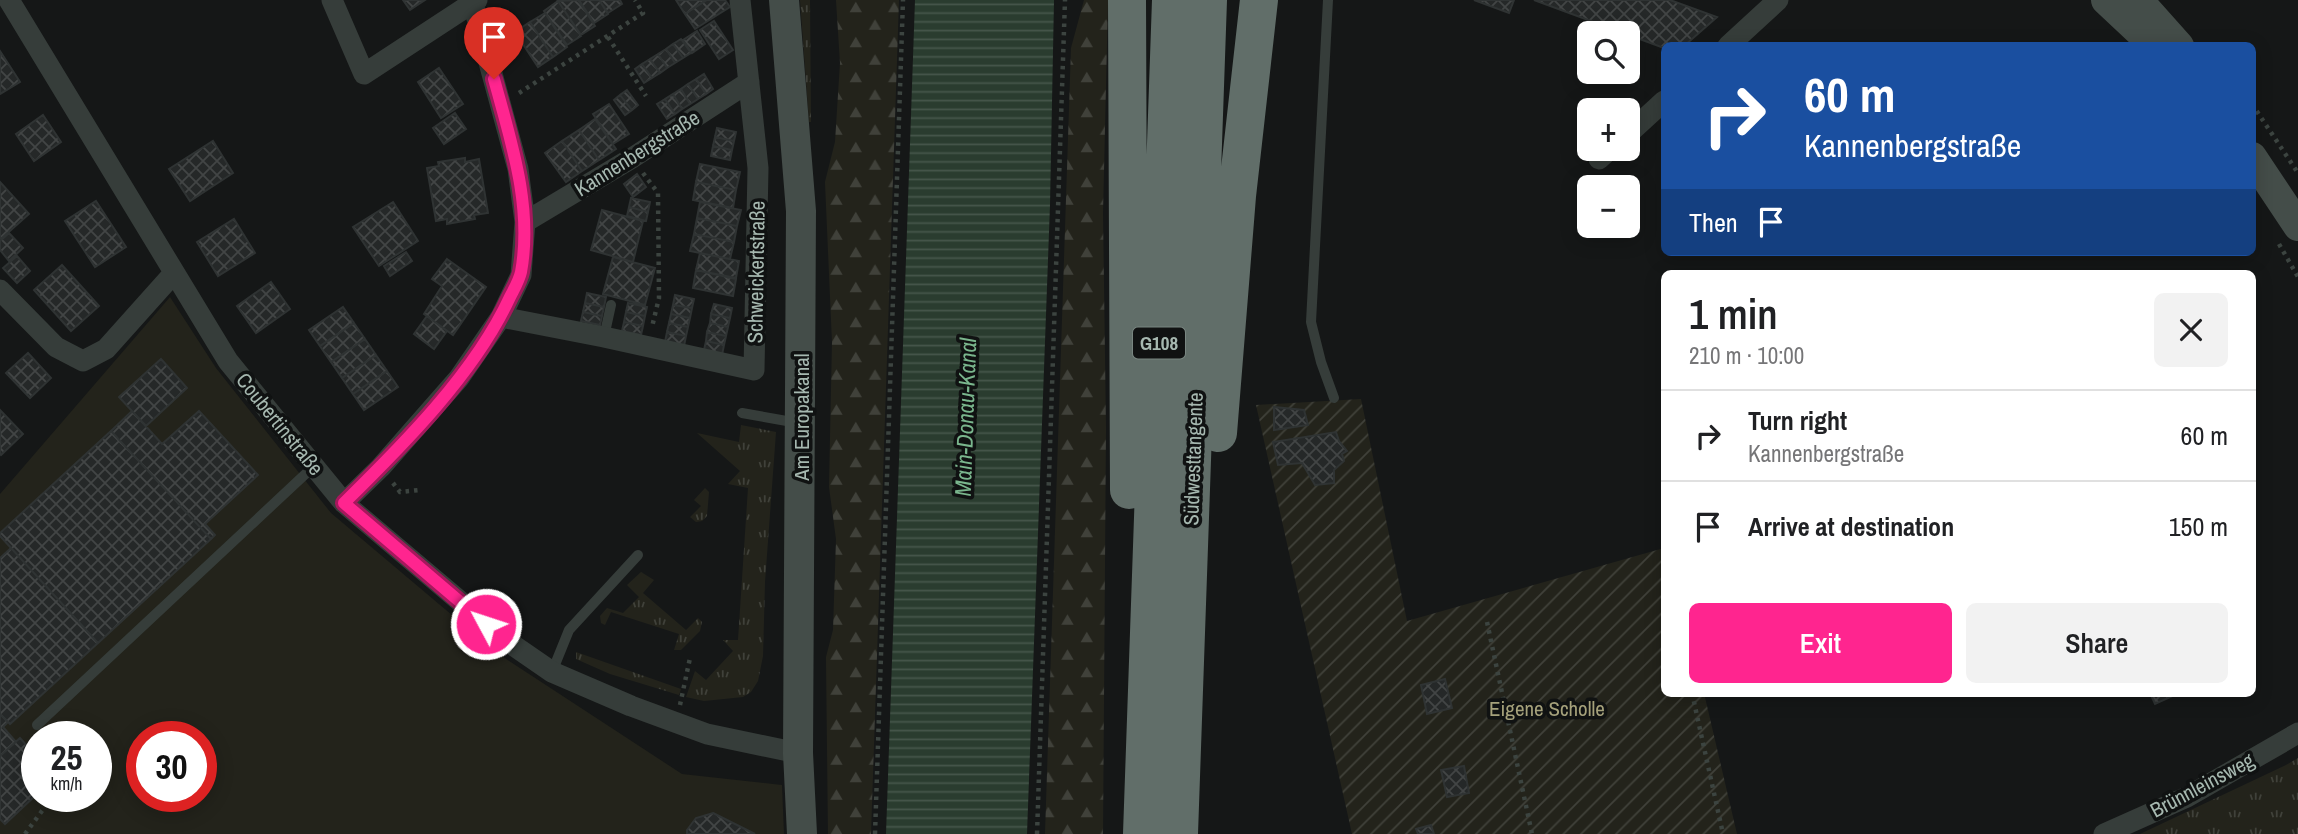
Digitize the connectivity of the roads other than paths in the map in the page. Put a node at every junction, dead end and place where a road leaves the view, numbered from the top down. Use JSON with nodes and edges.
{"nodes":[{"id":1,"x":9,"y":0,"type":"edge"},
{"id":2,"x":332,"y":0,"type":"edge"},
{"id":3,"x":740,"y":0,"type":"edge"},
{"id":4,"x":784,"y":0,"type":"edge"},
{"id":5,"x":1127,"y":0,"type":"edge"},
{"id":6,"x":1171,"y":0,"type":"edge"},
{"id":7,"x":1208,"y":0,"type":"edge"},
{"id":8,"x":1259,"y":0,"type":"edge"},
{"id":9,"x":1328,"y":0,"type":"edge"},
{"id":10,"x":1778,"y":0,"type":"edge"},
{"id":11,"x":2106,"y":0,"type":"edge"},
{"id":12,"x":2138,"y":0,"type":"edge"},
{"id":13,"x":474,"y":1,"type":"edge"},
{"id":14,"x":1732,"y":42,"type":"edge"},
{"id":15,"x":2151,"y":42,"type":"edge"},
{"id":16,"x":2175,"y":42,"type":"edge"},
{"id":17,"x":749,"y":82,"type":"junction"},
{"id":18,"x":1661,"y":105,"type":"edge"},
{"id":19,"x":1640,"y":123,"type":"edge"},
{"id":20,"x":2256,"y":163,"type":"edge"},
{"id":21,"x":524,"y":222,"type":"junction"},
{"id":22,"x":2298,"y":226,"type":"edge"},
{"id":23,"x":174,"y":273,"type":"junction"},
{"id":24,"x":0,"y":290,"type":"edge"},
{"id":25,"x":611,"y":304,"type":"dead end"},
{"id":26,"x":501,"y":317,"type":"junction"},
{"id":27,"x":604,"y":337,"type":"junction"},
{"id":28,"x":1334,"y":398,"type":"dead end"},
{"id":29,"x":742,"y":413,"type":"dead end"},
{"id":30,"x":800,"y":424,"type":"junction"},
{"id":31,"x":314,"y":466,"type":"junction"},
{"id":32,"x":344,"y":503,"type":"junction"},
{"id":33,"x":638,"y":555,"type":"dead end"},
{"id":34,"x":1188,"y":586,"type":"junction"},
{"id":35,"x":552,"y":672,"type":"junction"},
{"id":36,"x":1146,"y":687,"type":"junction"},
{"id":37,"x":41,"y":721,"type":"edge"},
{"id":38,"x":2298,"y":733,"type":"edge"},
{"id":39,"x":798,"y":753,"type":"junction"},
{"id":40,"x":802,"y":834,"type":"edge"},
{"id":41,"x":1142,"y":834,"type":"edge"},
{"id":42,"x":1178,"y":834,"type":"edge"},
{"id":43,"x":2104,"y":834,"type":"edge"}],
"edges":[{"from":1,"to":23,"type":"street","name":"Coubertinstraße"},
{"from":2,"to":13,"type":"street"},
{"from":3,"to":17,"type":"street","name":"Schweickertstraße"},
{"from":4,"to":30,"type":"main road","name":"Am Europakanal"},
{"from":5,"to":36,"type":"highway"},
{"from":6,"to":36,"type":"highway","name":"Südwesttangente","number":"G108"},
{"from":7,"to":34,"type":"highway","name":"Südwesttangente","number":"G108"},
{"from":8,"to":34,"type":"highway"},
{"from":9,"to":28,"type":"lane"},
{"from":10,"to":14,"type":"street"},
{"from":11,"to":15,"type":"main road"},
{"from":12,"to":16,"type":"main road"},
{"from":13,"to":21,"type":"street"},
{"from":17,"to":21,"type":"street","name":"Kannenbergstraße"},
{"from":17,"to":27,"type":"street","name":"Schweickertstraße"},
{"from":18,"to":19,"type":"street"},
{"from":20,"to":22,"type":"main road"},
{"from":21,"to":26,"type":"street"},
{"from":23,"to":24,"type":"street"},
{"from":23,"to":31,"type":"street","name":"Coubertinstraße"},
{"from":25,"to":27,"type":"lane"},
{"from":26,"to":27,"type":"street","name":"Schweickertstraße"},
{"from":26,"to":32,"type":"street"},
{"from":29,"to":30,"type":"lane"},
{"from":30,"to":39,"type":"main road","name":"Am Europakanal"},
{"from":31,"to":32,"type":"street","name":"Coubertinstraße"},
{"from":31,"to":37,"type":"lane"},
{"from":32,"to":35,"type":"street","name":"Coubertinstraße"},
{"from":33,"to":35,"type":"lane"},
{"from":34,"to":42,"type":"highway","name":"Südwesttangente","number":"G108"},
{"from":35,"to":39,"type":"street","name":"Coubertinstraße"},
{"from":36,"to":41,"type":"highway","name":"Südwesttangente","number":"G108"},
{"from":38,"to":43,"type":"street","name":"Brünnleinsweg"},
{"from":39,"to":40,"type":"main road","name":"Am Europakanal"}]}
